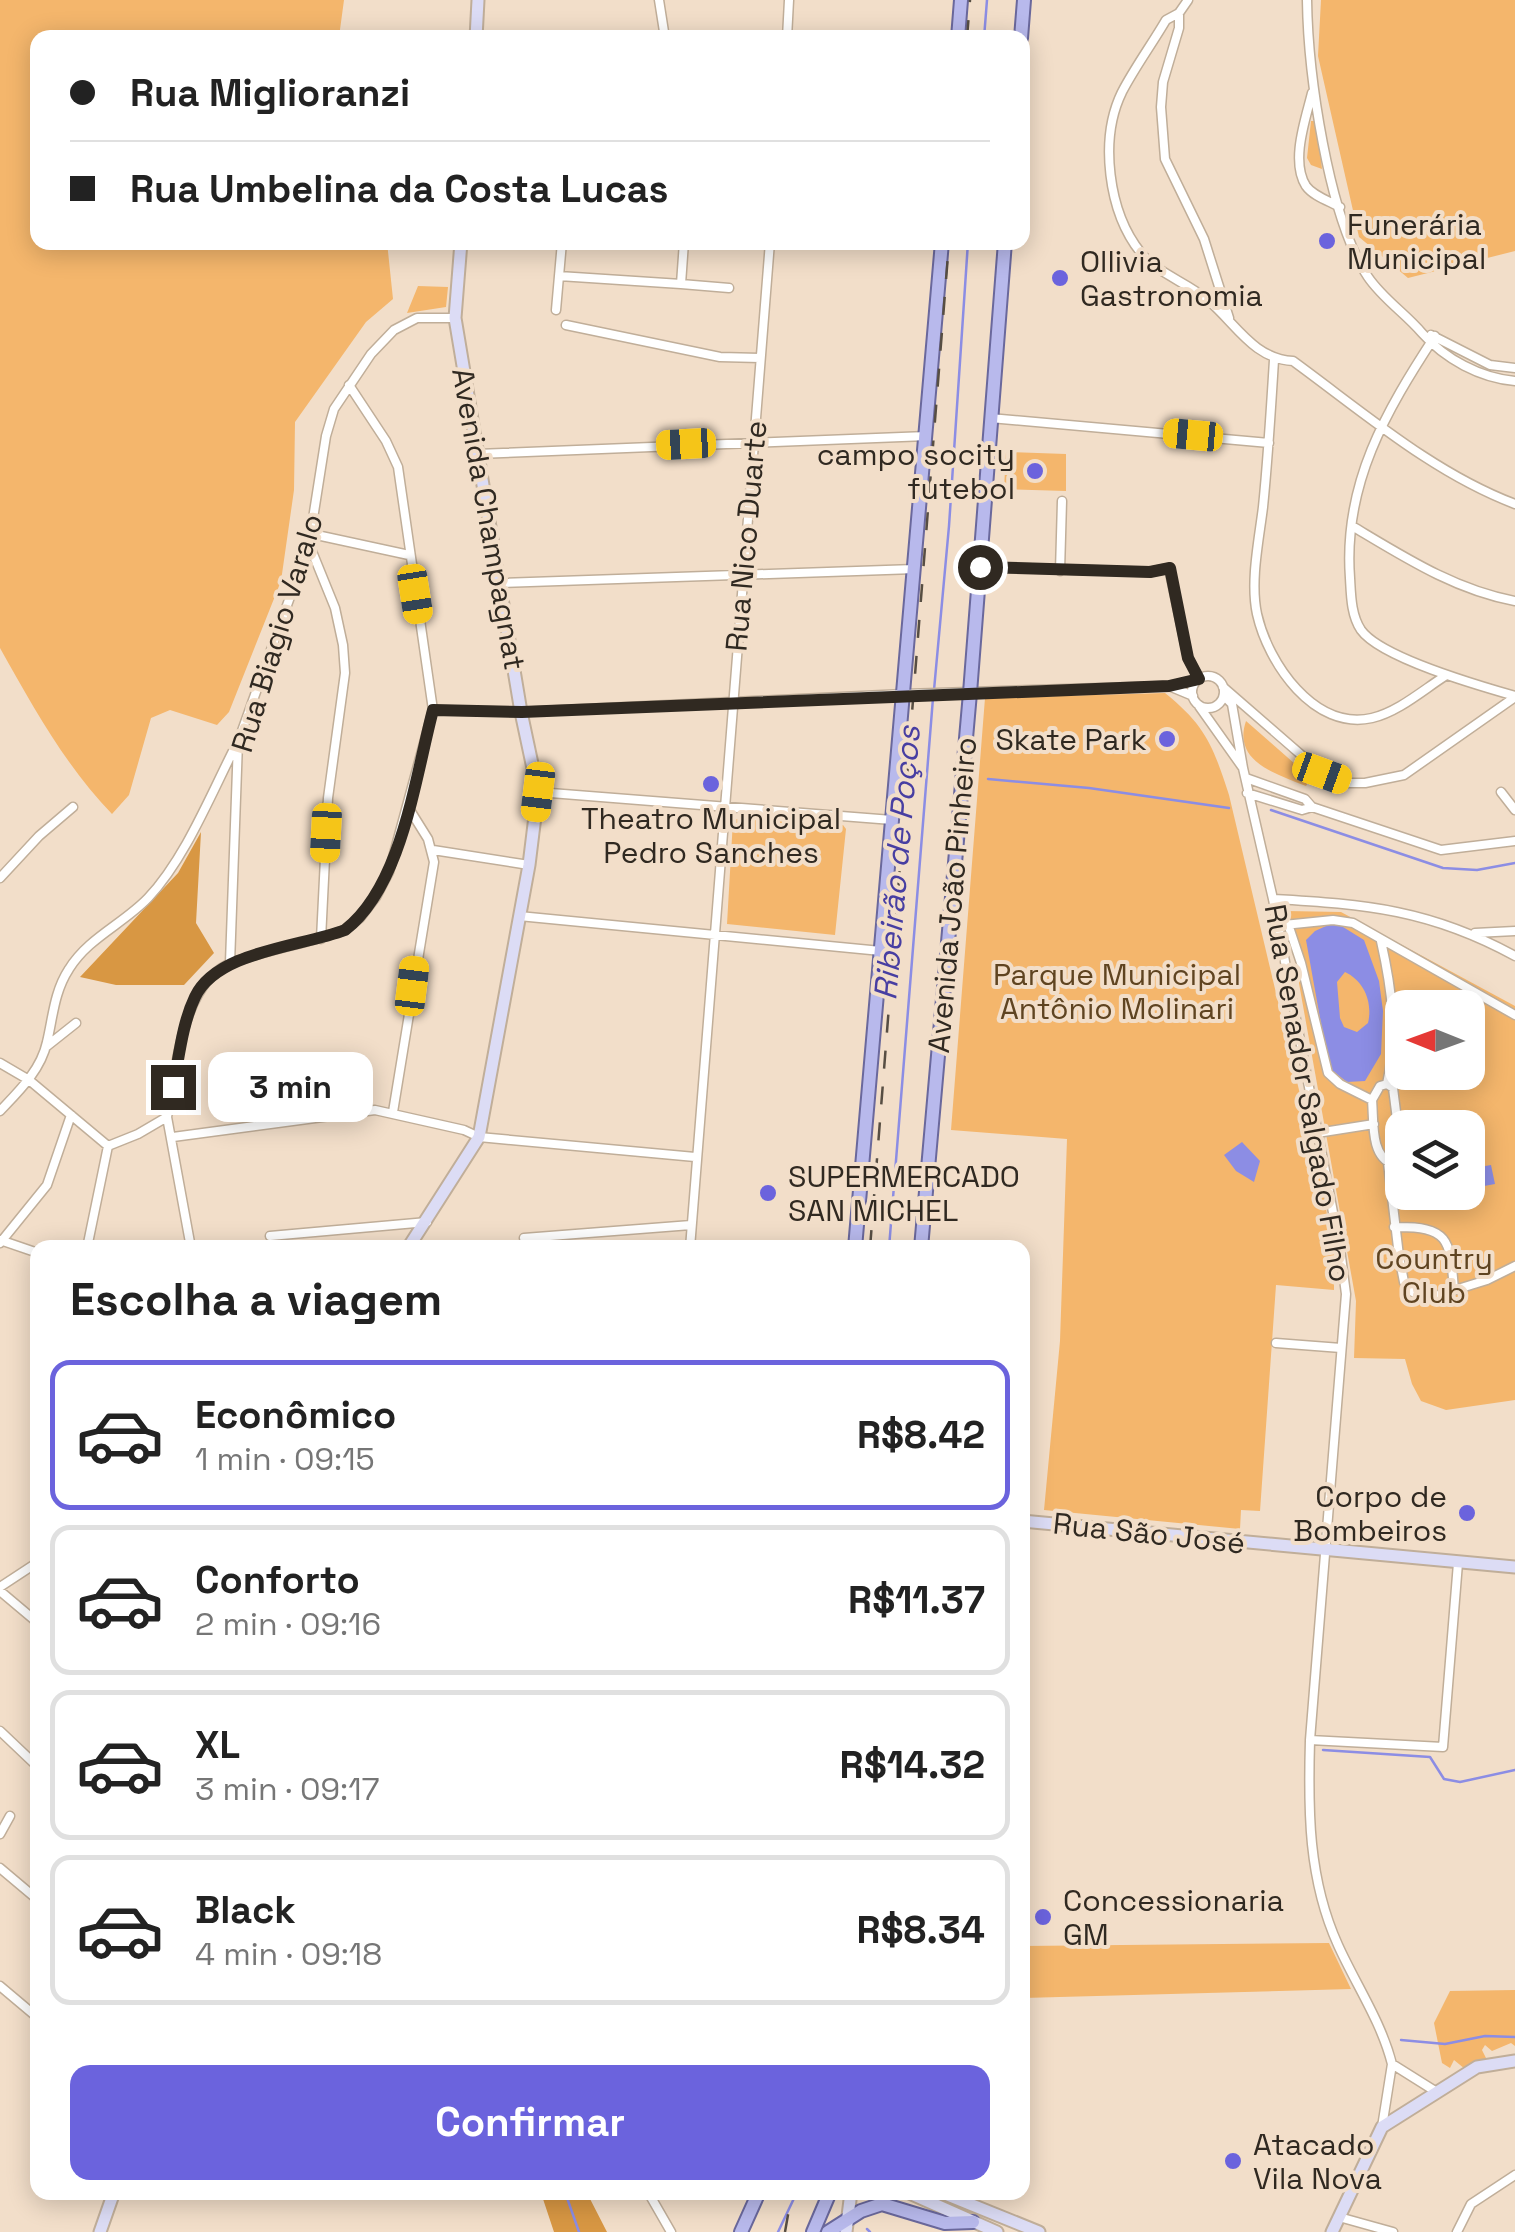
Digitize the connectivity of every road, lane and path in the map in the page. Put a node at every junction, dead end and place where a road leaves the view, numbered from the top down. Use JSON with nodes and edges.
{"nodes":[{"id":1,"x":478,"y":0,"type":"edge"},
{"id":2,"x":659,"y":0,"type":"edge"},
{"id":3,"x":789,"y":0,"type":"edge"},
{"id":4,"x":961,"y":0,"type":"edge"},
{"id":5,"x":1024,"y":0,"type":"edge"},
{"id":6,"x":1188,"y":0,"type":"edge"},
{"id":7,"x":1307,"y":0,"type":"edge"},
{"id":8,"x":1178,"y":13,"type":"junction"},
{"id":9,"x":476,"y":30,"type":"edge"},
{"id":10,"x":665,"y":30,"type":"edge"},
{"id":11,"x":787,"y":30,"type":"edge"},
{"id":12,"x":959,"y":30,"type":"edge"},
{"id":13,"x":1022,"y":30,"type":"edge"},
{"id":14,"x":1313,"y":89,"type":"junction"},
{"id":15,"x":1340,"y":207,"type":"junction"},
{"id":16,"x":460,"y":250,"type":"edge"},
{"id":17,"x":561,"y":250,"type":"edge"},
{"id":18,"x":683,"y":250,"type":"edge"},
{"id":19,"x":769,"y":250,"type":"edge"},
{"id":20,"x":941,"y":250,"type":"edge"},
{"id":21,"x":1003,"y":250,"type":"edge"},
{"id":22,"x":559,"y":276,"type":"junction"},
{"id":23,"x":681,"y":284,"type":"junction"},
{"id":24,"x":730,"y":288,"type":"dead end"},
{"id":25,"x":556,"y":310,"type":"dead end"},
{"id":26,"x":456,"y":318,"type":"junction"},
{"id":27,"x":1230,"y":318,"type":"junction"},
{"id":28,"x":566,"y":325,"type":"dead end"},
{"id":29,"x":1432,"y":340,"type":"junction"},
{"id":30,"x":760,"y":358,"type":"junction"},
{"id":31,"x":1274,"y":360,"type":"junction"},
{"id":32,"x":1515,"y":368,"type":"edge"},
{"id":33,"x":1515,"y":382,"type":"edge"},
{"id":34,"x":348,"y":386,"type":"junction"},
{"id":35,"x":990,"y":418,"type":"junction"},
{"id":36,"x":1380,"y":424,"type":"junction"},
{"id":37,"x":927,"y":436,"type":"junction"},
{"id":38,"x":754,"y":441,"type":"junction"},
{"id":39,"x":1269,"y":443,"type":"junction"},
{"id":40,"x":477,"y":454,"type":"junction"},
{"id":41,"x":1062,"y":501,"type":"dead end"},
{"id":42,"x":1515,"y":504,"type":"edge"},
{"id":43,"x":1352,"y":526,"type":"junction"},
{"id":44,"x":311,"y":539,"type":"junction"},
{"id":45,"x":410,"y":555,"type":"junction"},
{"id":46,"x":980,"y":567,"type":"junction"},
{"id":47,"x":915,"y":569,"type":"junction"},
{"id":48,"x":1060,"y":571,"type":"junction"},
{"id":49,"x":743,"y":574,"type":"junction"},
{"id":50,"x":500,"y":583,"type":"junction"},
{"id":51,"x":1515,"y":600,"type":"edge"},
{"id":52,"x":1445,"y":676,"type":"junction"},
{"id":53,"x":1198,"y":680,"type":"junction"},
{"id":54,"x":1169,"y":686,"type":"junction"},
{"id":55,"x":1223,"y":692,"type":"junction"},
{"id":56,"x":970,"y":693,"type":"junction"},
{"id":57,"x":904,"y":694,"type":"junction"},
{"id":58,"x":1192,"y":696,"type":"junction"},
{"id":59,"x":1515,"y":696,"type":"edge"},
{"id":60,"x":733,"y":702,"type":"junction"},
{"id":61,"x":1199,"y":706,"type":"junction"},
{"id":62,"x":433,"y":710,"type":"junction"},
{"id":63,"x":522,"y":712,"type":"junction"},
{"id":64,"x":238,"y":742,"type":"junction"},
{"id":65,"x":1244,"y":773,"type":"junction"},
{"id":66,"x":538,"y":792,"type":"junction"},
{"id":67,"x":1500,"y":792,"type":"dead end"},
{"id":68,"x":1247,"y":793,"type":"junction"},
{"id":69,"x":73,"y":806,"type":"dead end"},
{"id":70,"x":726,"y":806,"type":"junction"},
{"id":71,"x":408,"y":807,"type":"junction"},
{"id":72,"x":1312,"y":807,"type":"junction"},
{"id":73,"x":1515,"y":810,"type":"edge"},
{"id":74,"x":893,"y":820,"type":"junction"},
{"id":75,"x":1515,"y":841,"type":"edge"},
{"id":76,"x":433,"y":850,"type":"junction"},
{"id":77,"x":530,"y":865,"type":"junction"},
{"id":78,"x":0,"y":878,"type":"edge"},
{"id":79,"x":1272,"y":900,"type":"junction"},
{"id":80,"x":519,"y":916,"type":"junction"},
{"id":81,"x":1288,"y":924,"type":"junction"},
{"id":82,"x":1277,"y":926,"type":"junction"},
{"id":83,"x":1515,"y":931,"type":"edge"},
{"id":84,"x":1474,"y":933,"type":"junction"},
{"id":85,"x":714,"y":936,"type":"junction"},
{"id":86,"x":321,"y":939,"type":"junction"},
{"id":87,"x":1381,"y":940,"type":"junction"},
{"id":88,"x":881,"y":951,"type":"junction"},
{"id":89,"x":1515,"y":956,"type":"edge"},
{"id":90,"x":230,"y":963,"type":"junction"},
{"id":91,"x":1389,"y":990,"type":"edge"},
{"id":92,"x":1515,"y":1015,"type":"edge"},
{"id":93,"x":76,"y":1023,"type":"dead end"},
{"id":94,"x":47,"y":1046,"type":"junction"},
{"id":95,"x":0,"y":1063,"type":"edge"},
{"id":96,"x":29,"y":1080,"type":"junction"},
{"id":97,"x":1385,"y":1085,"type":"edge"},
{"id":98,"x":1372,"y":1100,"type":"junction"},
{"id":99,"x":0,"y":1111,"type":"edge"},
{"id":100,"x":393,"y":1112,"type":"junction"},
{"id":101,"x":71,"y":1115,"type":"junction"},
{"id":102,"x":167,"y":1117,"type":"junction"},
{"id":103,"x":1374,"y":1124,"type":"junction"},
{"id":104,"x":1317,"y":1133,"type":"junction"},
{"id":105,"x":173,"y":1137,"type":"junction"},
{"id":106,"x":479,"y":1137,"type":"junction"},
{"id":107,"x":108,"y":1146,"type":"junction"},
{"id":108,"x":696,"y":1157,"type":"junction"},
{"id":109,"x":1385,"y":1160,"type":"edge"},
{"id":110,"x":1392,"y":1210,"type":"edge"},
{"id":111,"x":427,"y":1222,"type":"junction"},
{"id":112,"x":691,"y":1225,"type":"junction"},
{"id":113,"x":1394,"y":1226,"type":"junction"},
{"id":114,"x":270,"y":1236,"type":"dead end"},
{"id":115,"x":524,"y":1238,"type":"dead end"},
{"id":116,"x":89,"y":1240,"type":"edge"},
{"id":117,"x":189,"y":1240,"type":"edge"},
{"id":118,"x":414,"y":1240,"type":"edge"},
{"id":119,"x":690,"y":1240,"type":"edge"},
{"id":120,"x":856,"y":1240,"type":"edge"},
{"id":121,"x":922,"y":1240,"type":"edge"},
{"id":122,"x":1,"y":1241,"type":"edge"},
{"id":123,"x":30,"y":1250,"type":"edge"},
{"id":124,"x":1512,"y":1270,"type":"edge"},
{"id":125,"x":1454,"y":1290,"type":"junction"},
{"id":126,"x":1276,"y":1343,"type":"dead end"},
{"id":127,"x":1341,"y":1348,"type":"junction"},
{"id":128,"x":1030,"y":1522,"type":"edge"},
{"id":129,"x":1324,"y":1550,"type":"junction"},
{"id":130,"x":1458,"y":1563,"type":"junction"},
{"id":131,"x":1515,"y":1567,"type":"edge"},
{"id":132,"x":30,"y":1568,"type":"edge"},
{"id":133,"x":0,"y":1589,"type":"edge"},
{"id":134,"x":30,"y":1616,"type":"edge"},
{"id":135,"x":0,"y":1730,"type":"edge"},
{"id":136,"x":1310,"y":1740,"type":"junction"},
{"id":137,"x":30,"y":1759,"type":"edge"},
{"id":138,"x":10,"y":1816,"type":"dead end"},
{"id":139,"x":0,"y":1834,"type":"edge"},
{"id":140,"x":0,"y":1868,"type":"edge"},
{"id":141,"x":30,"y":1893,"type":"edge"},
{"id":142,"x":0,"y":1986,"type":"edge"},
{"id":143,"x":30,"y":2011,"type":"edge"},
{"id":144,"x":1515,"y":2061,"type":"edge"},
{"id":145,"x":1392,"y":2064,"type":"junction"},
{"id":146,"x":1436,"y":2091,"type":"junction"},
{"id":147,"x":1382,"y":2126,"type":"junction"},
{"id":148,"x":1515,"y":2175,"type":"edge"},
{"id":149,"x":111,"y":2200,"type":"edge"},
{"id":150,"x":653,"y":2200,"type":"edge"},
{"id":151,"x":756,"y":2200,"type":"edge"},
{"id":152,"x":827,"y":2200,"type":"edge"},
{"id":153,"x":849,"y":2200,"type":"edge"},
{"id":154,"x":925,"y":2200,"type":"edge"},
{"id":155,"x":960,"y":2200,"type":"edge"},
{"id":156,"x":1339,"y":2217,"type":"junction"},
{"id":157,"x":973,"y":2222,"type":"junction"},
{"id":158,"x":847,"y":2225,"type":"edge"},
{"id":159,"x":100,"y":2232,"type":"edge"},
{"id":160,"x":671,"y":2232,"type":"edge"},
{"id":161,"x":741,"y":2232,"type":"edge"},
{"id":162,"x":813,"y":2232,"type":"edge"},
{"id":163,"x":828,"y":2232,"type":"edge"},
{"id":164,"x":997,"y":2232,"type":"edge"},
{"id":165,"x":1039,"y":2232,"type":"edge"},
{"id":166,"x":1332,"y":2232,"type":"edge"},
{"id":167,"x":1392,"y":2232,"type":"edge"},
{"id":168,"x":1457,"y":2232,"type":"edge"}],
"edges":[{"from":1,"to":9,"type":"street"},
{"from":2,"to":10,"type":"street"},
{"from":3,"to":11,"type":"street"},
{"from":4,"to":12,"type":"main road"},
{"from":5,"to":13,"type":"main road"},
{"from":6,"to":8,"type":"street"},
{"from":7,"to":14,"type":"street"},
{"from":8,"to":27,"type":"street"},
{"from":8,"to":27,"type":"street"},
{"from":14,"to":15,"type":"street"},
{"from":14,"to":15,"type":"street"},
{"from":15,"to":29,"type":"street"},
{"from":16,"to":26,"type":"street","name":"Avenida Champagnat"},
{"from":17,"to":22,"type":"street"},
{"from":18,"to":23,"type":"street"},
{"from":19,"to":30,"type":"street","name":"Rua Nico Duarte"},
{"from":20,"to":37,"type":"main road"},
{"from":21,"to":35,"type":"main road","name":"Avenida João Pinheiro"},
{"from":22,"to":23,"type":"street"},
{"from":22,"to":25,"type":"street"},
{"from":23,"to":24,"type":"street"},
{"from":26,"to":34,"type":"street","name":"Rua Biagio Varalo"},
{"from":26,"to":40,"type":"street","name":"Avenida Champagnat"},
{"from":27,"to":31,"type":"street"},
{"from":28,"to":30,"type":"street"},
{"from":29,"to":32,"type":"street"},
{"from":29,"to":33,"type":"street"},
{"from":29,"to":36,"type":"street"},
{"from":30,"to":38,"type":"street","name":"Rua Nico Duarte"},
{"from":31,"to":36,"type":"street"},
{"from":31,"to":39,"type":"street"},
{"from":34,"to":44,"type":"street","name":"Rua Biagio Varalo"},
{"from":34,"to":45,"type":"street"},
{"from":35,"to":39,"type":"street"},
{"from":35,"to":46,"type":"main road","name":"Avenida João Pinheiro"},
{"from":36,"to":42,"type":"street"},
{"from":36,"to":43,"type":"street"},
{"from":37,"to":38,"type":"street"},
{"from":37,"to":47,"type":"main road"},
{"from":38,"to":40,"type":"street"},
{"from":38,"to":49,"type":"street","name":"Rua Nico Duarte"},
{"from":39,"to":52,"type":"street"},
{"from":40,"to":50,"type":"street","name":"Avenida Champagnat"},
{"from":41,"to":48,"type":"street"},
{"from":43,"to":51,"type":"street"},
{"from":43,"to":52,"type":"street"},
{"from":44,"to":45,"type":"street"},
{"from":44,"to":64,"type":"street","name":"Rua Biagio Varalo"},
{"from":44,"to":86,"type":"street"},
{"from":45,"to":62,"type":"street"},
{"from":46,"to":48,"type":"street"},
{"from":46,"to":56,"type":"main road","name":"Avenida João Pinheiro"},
{"from":47,"to":49,"type":"street"},
{"from":47,"to":57,"type":"main road"},
{"from":48,"to":53,"type":"street"},
{"from":49,"to":50,"type":"street"},
{"from":49,"to":60,"type":"street","name":"Rua Nico Duarte"},
{"from":50,"to":63,"type":"street","name":"Avenida Champagnat"},
{"from":52,"to":59,"type":"street"},
{"from":53,"to":54,"type":"street"},
{"from":53,"to":55,"type":"street"},
{"from":53,"to":58,"type":"street"},
{"from":54,"to":56,"type":"street"},
{"from":54,"to":58,"type":"street"},
{"from":55,"to":59,"type":"street"},
{"from":55,"to":61,"type":"street"},
{"from":55,"to":65,"type":"street","name":"Rua Senador Salgado Filho"},
{"from":56,"to":57,"type":"street"},
{"from":56,"to":121,"type":"main road","name":"Avenida João Pinheiro"},
{"from":57,"to":60,"type":"street"},
{"from":57,"to":74,"type":"main road"},
{"from":58,"to":61,"type":"street"},
{"from":60,"to":63,"type":"street"},
{"from":60,"to":70,"type":"street","name":"Rua Nico Duarte"},
{"from":61,"to":65,"type":"street"},
{"from":62,"to":63,"type":"street"},
{"from":62,"to":71,"type":"street"},
{"from":63,"to":66,"type":"street","name":"Avenida Champagnat"},
{"from":64,"to":90,"type":"street","name":"Rua Biagio Varalo"},
{"from":64,"to":94,"type":"street"},
{"from":65,"to":68,"type":"street","name":"Rua Senador Salgado Filho"},
{"from":65,"to":72,"type":"street"},
{"from":66,"to":70,"type":"street"},
{"from":66,"to":77,"type":"street","name":"Avenida Champagnat"},
{"from":67,"to":73,"type":"street"},
{"from":68,"to":72,"type":"street"},
{"from":68,"to":79,"type":"street","name":"Rua Senador Salgado Filho"},
{"from":69,"to":78,"type":"street"},
{"from":70,"to":74,"type":"street"},
{"from":70,"to":85,"type":"street","name":"Rua Nico Duarte"},
{"from":71,"to":76,"type":"street"},
{"from":71,"to":86,"type":"street"},
{"from":72,"to":75,"type":"street"},
{"from":74,"to":88,"type":"main road"},
{"from":76,"to":77,"type":"street"},
{"from":76,"to":100,"type":"street"},
{"from":77,"to":80,"type":"street","name":"Avenida Champagnat"},
{"from":79,"to":82,"type":"street","name":"Rua Senador Salgado Filho"},
{"from":79,"to":84,"type":"street"},
{"from":80,"to":85,"type":"street"},
{"from":80,"to":106,"type":"street","name":"Avenida Champagnat"},
{"from":81,"to":82,"type":"street"},
{"from":81,"to":87,"type":"street"},
{"from":81,"to":98,"type":"street"},
{"from":82,"to":104,"type":"street","name":"Rua Senador Salgado Filho"},
{"from":83,"to":84,"type":"street"},
{"from":84,"to":89,"type":"street"},
{"from":85,"to":88,"type":"street"},
{"from":85,"to":108,"type":"street","name":"Rua Nico Duarte"},
{"from":86,"to":90,"type":"street"},
{"from":87,"to":91,"type":"street"},
{"from":87,"to":92,"type":"street"},
{"from":88,"to":120,"type":"main road"},
{"from":90,"to":102,"type":"street"},
{"from":93,"to":94,"type":"street"},
{"from":94,"to":96,"type":"street"},
{"from":95,"to":96,"type":"street"},
{"from":96,"to":99,"type":"street"},
{"from":96,"to":101,"type":"street"},
{"from":97,"to":98,"type":"street"},
{"from":98,"to":103,"type":"street"},
{"from":100,"to":105,"type":"street"},
{"from":100,"to":106,"type":"street"},
{"from":101,"to":107,"type":"street"},
{"from":101,"to":122,"type":"street"},
{"from":102,"to":105,"type":"street"},
{"from":102,"to":107,"type":"street"},
{"from":103,"to":104,"type":"street"},
{"from":103,"to":109,"type":"street"},
{"from":104,"to":127,"type":"street","name":"Rua Senador Salgado Filho"},
{"from":105,"to":117,"type":"street"},
{"from":106,"to":108,"type":"street"},
{"from":106,"to":111,"type":"street","name":"Avenida Champagnat"},
{"from":107,"to":116,"type":"street"},
{"from":108,"to":112,"type":"street","name":"Rua Nico Duarte"},
{"from":110,"to":113,"type":"street"},
{"from":111,"to":114,"type":"street"},
{"from":111,"to":118,"type":"street","name":"Avenida Champagnat"},
{"from":112,"to":115,"type":"street"},
{"from":112,"to":119,"type":"street","name":"Rua Nico Duarte"},
{"from":113,"to":125,"type":"street"},
{"from":113,"to":125,"type":"street"},
{"from":122,"to":123,"type":"street"},
{"from":124,"to":125,"type":"street"},
{"from":126,"to":127,"type":"street"},
{"from":127,"to":129,"type":"street","name":"Rua Senador Salgado Filho"},
{"from":128,"to":129,"type":"street","name":"Rua São José"},
{"from":129,"to":130,"type":"street","name":"Rua São José"},
{"from":129,"to":136,"type":"street","name":"Rua Senador Salgado Filho"},
{"from":130,"to":131,"type":"street","name":"Rua São José"},
{"from":130,"to":136,"type":"street"},
{"from":132,"to":133,"type":"street"},
{"from":133,"to":134,"type":"street"},
{"from":135,"to":137,"type":"street"},
{"from":136,"to":145,"type":"street","name":"Rua Senador Salgado Filho"},
{"from":138,"to":139,"type":"street"},
{"from":140,"to":141,"type":"street"},
{"from":142,"to":143,"type":"street"},
{"from":144,"to":146,"type":"street"},
{"from":145,"to":146,"type":"street"},
{"from":145,"to":147,"type":"street"},
{"from":146,"to":147,"type":"street"},
{"from":147,"to":156,"type":"street"},
{"from":148,"to":168,"type":"street"},
{"from":149,"to":159,"type":"street"},
{"from":150,"to":160,"type":"street"},
{"from":151,"to":161,"type":"main road"},
{"from":152,"to":162,"type":"main road"},
{"from":153,"to":158,"type":"street"},
{"from":154,"to":157,"type":"street"},
{"from":155,"to":165,"type":"street"},
{"from":156,"to":166,"type":"street"},
{"from":156,"to":167,"type":"street"},
{"from":157,"to":158,"type":"main road"},
{"from":157,"to":164,"type":"street"},
{"from":158,"to":163,"type":"main road"}]}
